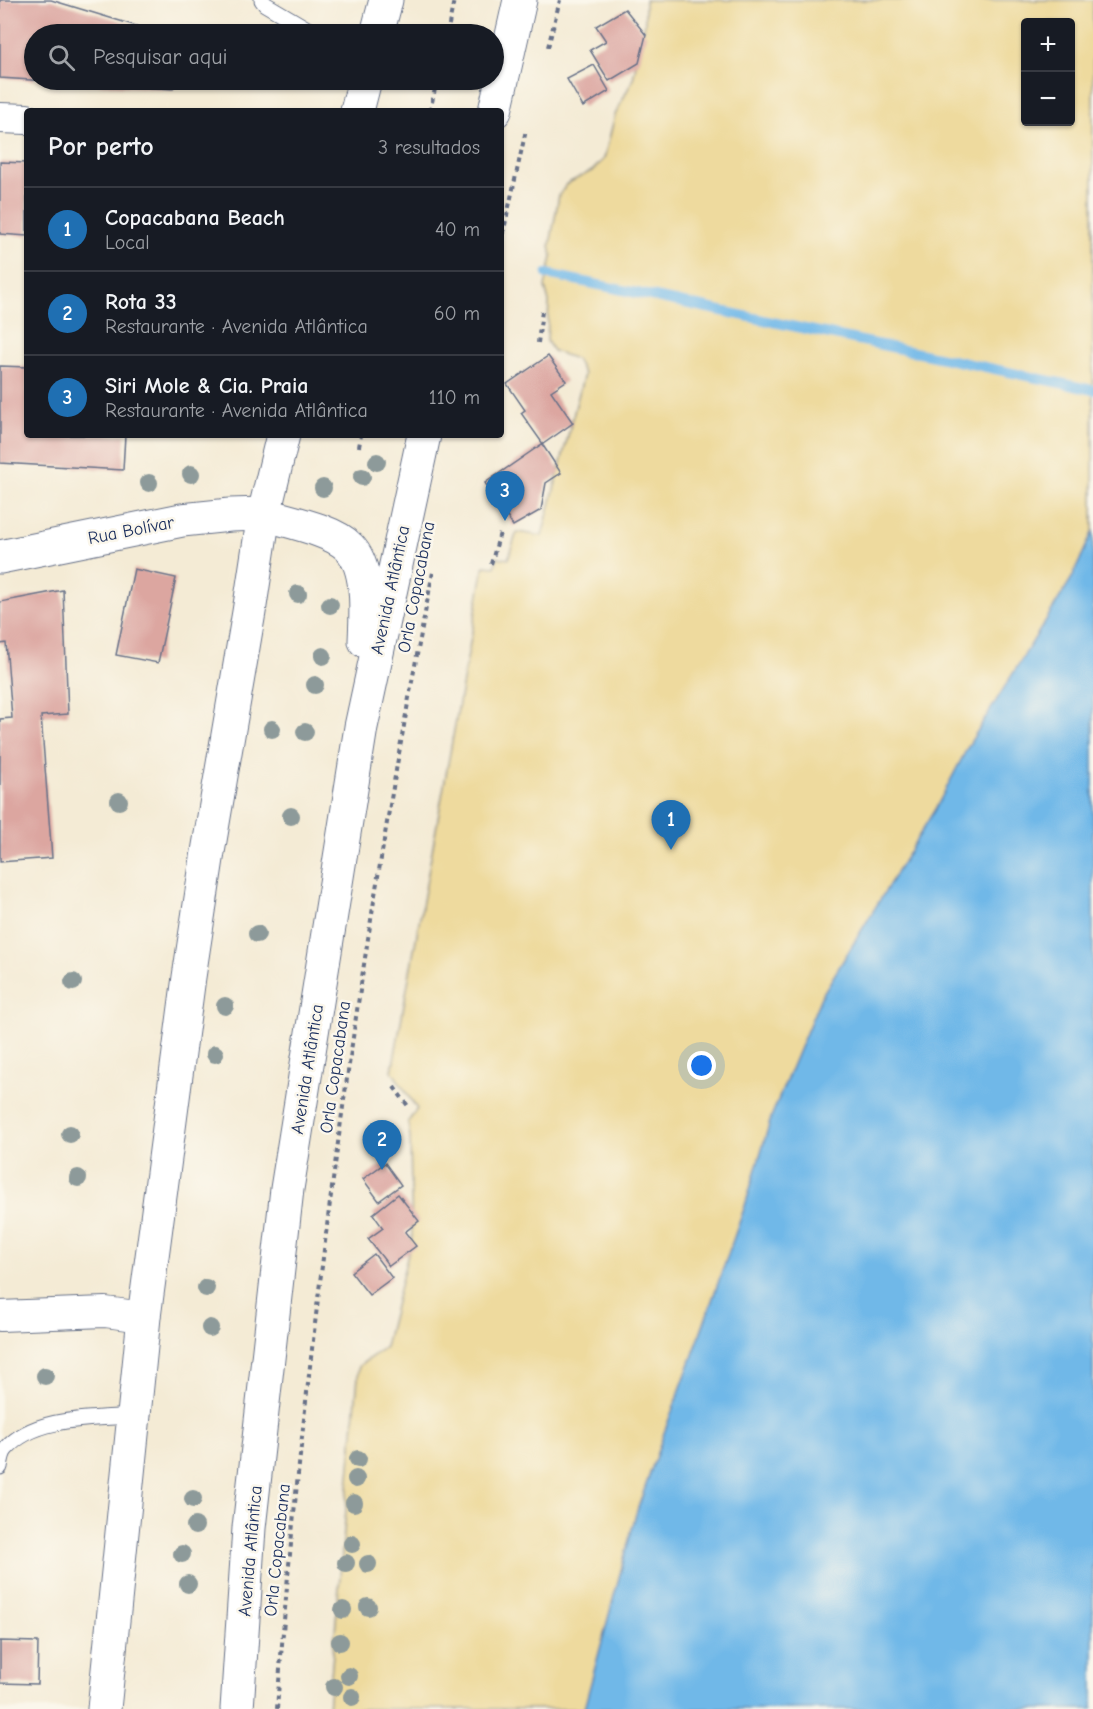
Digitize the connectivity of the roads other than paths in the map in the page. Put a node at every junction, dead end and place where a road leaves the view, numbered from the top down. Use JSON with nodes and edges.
{"nodes":[{"id":1,"x":262,"y":0,"type":"edge"},
{"id":2,"x":386,"y":0,"type":"edge"},
{"id":3,"x":520,"y":0,"type":"edge"},
{"id":4,"x":299,"y":24,"type":"edge"},
{"id":5,"x":380,"y":24,"type":"edge"},
{"id":6,"x":504,"y":71,"type":"edge"},
{"id":7,"x":362,"y":90,"type":"edge"},
{"id":8,"x":500,"y":90,"type":"edge"},
{"id":9,"x":358,"y":108,"type":"edge"},
{"id":10,"x":496,"y":108,"type":"edge"},
{"id":11,"x":0,"y":118,"type":"edge"},
{"id":12,"x":24,"y":118,"type":"edge"},
{"id":13,"x":282,"y":438,"type":"edge"},
{"id":14,"x":423,"y":438,"type":"edge"},
{"id":15,"x":264,"y":514,"type":"junction"},
{"id":16,"x":0,"y":557,"type":"edge"},
{"id":17,"x":361,"y":726,"type":"junction"},
{"id":18,"x":0,"y":1317,"type":"edge"},
{"id":19,"x":144,"y":1317,"type":"junction"},
{"id":20,"x":134,"y":1416,"type":"junction"},
{"id":21,"x":0,"y":1467,"type":"edge"},
{"id":22,"x":104,"y":1709,"type":"edge"},
{"id":23,"x":237,"y":1709,"type":"edge"}],
"edges":[{"from":1,"to":4,"type":"lane"},
{"from":2,"to":5,"type":"main road"},
{"from":3,"to":6,"type":"main road"},
{"from":7,"to":9,"type":"main road"},
{"from":8,"to":10,"type":"main road"},
{"from":11,"to":12,"type":"street"},
{"from":13,"to":15,"type":"main road"},
{"from":14,"to":17,"type":"main road","name":"Avenida Atlântica"},
{"from":15,"to":16,"type":"main road","name":"Rua Bolívar"},
{"from":15,"to":17,"type":"main road","name":"Rua Bolívar"},
{"from":15,"to":19,"type":"main road"},
{"from":17,"to":23,"type":"main road","name":"Avenida Atlântica"},
{"from":18,"to":19,"type":"street"},
{"from":19,"to":20,"type":"main road"},
{"from":20,"to":21,"type":"lane"},
{"from":20,"to":22,"type":"main road"}]}
